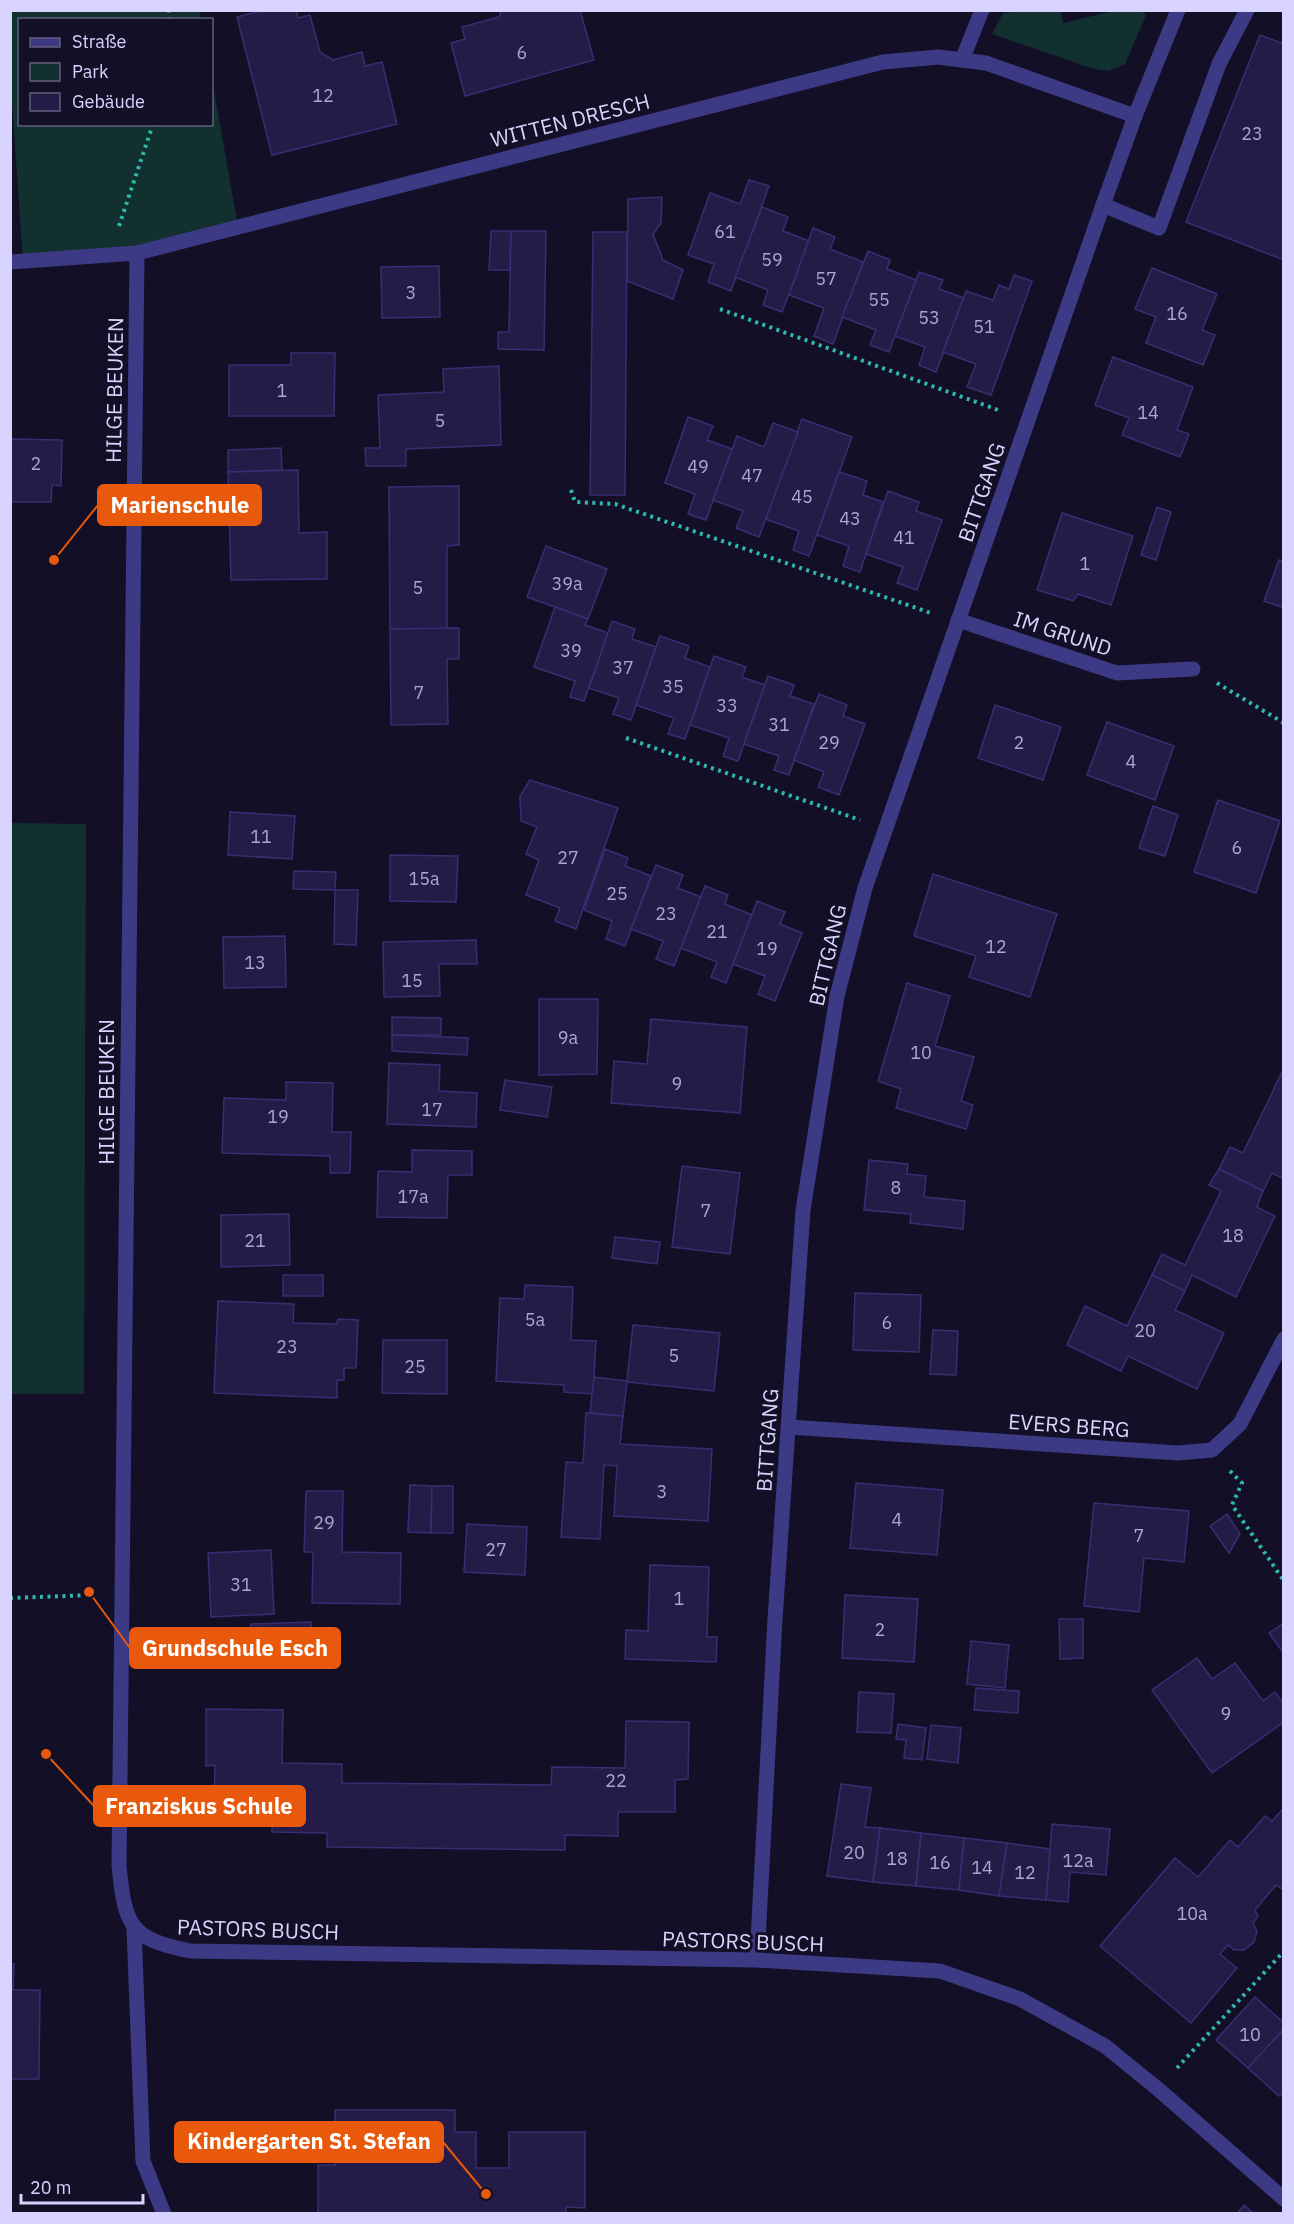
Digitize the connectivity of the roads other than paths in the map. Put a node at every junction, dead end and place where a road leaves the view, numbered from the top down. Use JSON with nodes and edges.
{"nodes":[{"id":1,"x":982,"y":10,"type":"edge"},
{"id":2,"x":1178,"y":10,"type":"edge"},
{"id":3,"x":1247,"y":10,"type":"edge"},
{"id":4,"x":962,"y":60,"type":"junction"},
{"id":5,"x":1135,"y":116,"type":"junction"},
{"id":6,"x":1103,"y":206,"type":"junction"},
{"id":7,"x":137,"y":253,"type":"junction"},
{"id":8,"x":10,"y":262,"type":"edge"},
{"id":9,"x":958,"y":620,"type":"junction"},
{"id":10,"x":1193,"y":669,"type":"road end"},
{"id":11,"x":1284,"y":1339,"type":"edge"},
{"id":12,"x":789,"y":1427,"type":"junction"},
{"id":13,"x":134,"y":1929,"type":"junction"},
{"id":14,"x":757,"y":1960,"type":"junction"},
{"id":15,"x":1284,"y":2199,"type":"edge"},
{"id":16,"x":164,"y":2214,"type":"edge"}],
"edges":[{"from":1,"to":4,"type":"street"},
{"from":2,"to":5,"type":"street","name":"BITTGANG"},
{"from":3,"to":6,"type":"street"},
{"from":4,"to":5,"type":"street","name":"WITTEN DRESCH"},
{"from":4,"to":7,"type":"street","name":"WITTEN DRESCH"},
{"from":5,"to":6,"type":"street","name":"BITTGANG"},
{"from":6,"to":9,"type":"street","name":"BITTGANG"},
{"from":7,"to":8,"type":"street","name":"WITTEN DRESCH"},
{"from":7,"to":13,"type":"street","name":"HILGE BEUKEN"},
{"from":9,"to":10,"type":"street","name":"IM GRUND"},
{"from":9,"to":12,"type":"street","name":"BITTGANG"},
{"from":11,"to":12,"type":"street","name":"EVERS BERG"},
{"from":12,"to":14,"type":"street","name":"BITTGANG"},
{"from":13,"to":14,"type":"street","name":"PASTORS BUSCH"},
{"from":13,"to":16,"type":"street"},
{"from":14,"to":15,"type":"street","name":"PASTORS BUSCH"}]}
